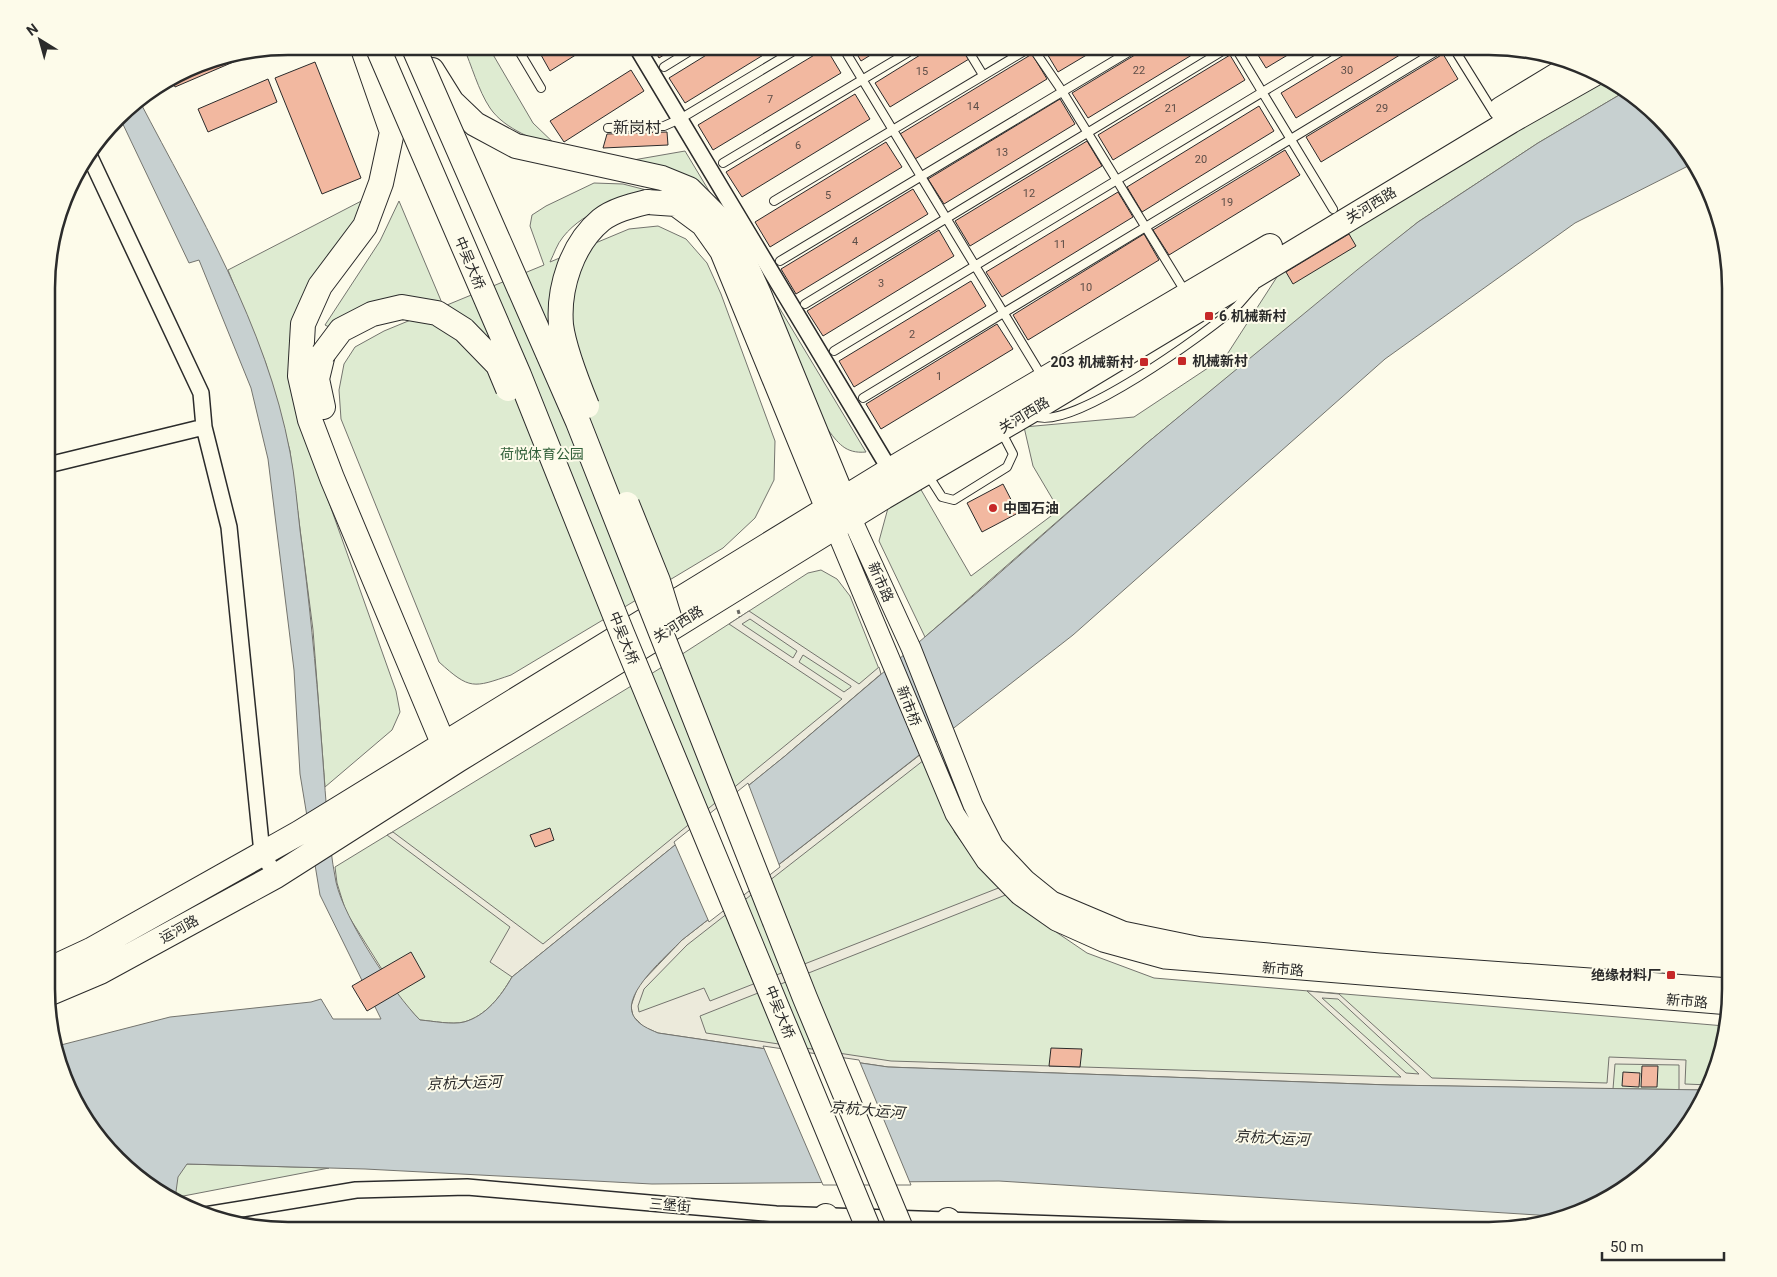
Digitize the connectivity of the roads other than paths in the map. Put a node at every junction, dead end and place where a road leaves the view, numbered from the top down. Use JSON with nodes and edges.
{"nodes":[{"id":1,"x":365,"y":55,"type":"edge"},
{"id":2,"x":381,"y":55,"type":"edge"},
{"id":3,"x":419,"y":55,"type":"edge"},
{"id":4,"x":421,"y":55,"type":"edge"},
{"id":5,"x":521,"y":55,"type":"edge"},
{"id":6,"x":641,"y":55,"type":"edge"},
{"id":7,"x":683,"y":55,"type":"edge"},
{"id":8,"x":787,"y":55,"type":"edge"},
{"id":9,"x":847,"y":55,"type":"edge"},
{"id":10,"x":902,"y":55,"type":"edge"},
{"id":11,"x":971,"y":55,"type":"edge"},
{"id":12,"x":1016,"y":55,"type":"edge"},
{"id":13,"x":1037,"y":55,"type":"edge"},
{"id":14,"x":1123,"y":55,"type":"edge"},
{"id":15,"x":1216,"y":55,"type":"edge"},
{"id":16,"x":1240,"y":55,"type":"edge"},
{"id":17,"x":1324,"y":55,"type":"edge"},
{"id":18,"x":1430,"y":55,"type":"edge"},
{"id":19,"x":1458,"y":55,"type":"edge"},
{"id":20,"x":664,"y":67,"type":"dead end"},
{"id":21,"x":1568,"y":69,"type":"edge"},
{"id":22,"x":983,"y":75,"type":"junction"},
{"id":23,"x":1588,"y":77,"type":"edge"},
{"id":24,"x":861,"y":80,"type":"junction"},
{"id":25,"x":541,"y":88,"type":"dead end"},
{"id":26,"x":1062,"y":91,"type":"junction"},
{"id":27,"x":1262,"y":92,"type":"junction"},
{"id":28,"x":1494,"y":113,"type":"junction"},
{"id":29,"x":680,"y":119,"type":"junction"},
{"id":30,"x":608,"y":128,"type":"dead end"},
{"id":31,"x":892,"y":130,"type":"junction"},
{"id":32,"x":1087,"y":132,"type":"junction"},
{"id":33,"x":1291,"y":139,"type":"junction"},
{"id":34,"x":92,"y":162,"type":"edge"},
{"id":35,"x":722,"y":163,"type":"dead end"},
{"id":36,"x":920,"y":177,"type":"junction"},
{"id":37,"x":1116,"y":179,"type":"junction"},
{"id":38,"x":774,"y":201,"type":"dead end"},
{"id":39,"x":1333,"y":209,"type":"junction"},
{"id":40,"x":945,"y":218,"type":"junction"},
{"id":41,"x":1146,"y":226,"type":"junction"},
{"id":42,"x":780,"y":261,"type":"dead end"},
{"id":43,"x":973,"y":265,"type":"junction"},
{"id":44,"x":1188,"y":295,"type":"junction"},
{"id":45,"x":805,"y":304,"type":"dead end"},
{"id":46,"x":1002,"y":313,"type":"junction"},
{"id":47,"x":834,"y":351,"type":"dead end"},
{"id":48,"x":1044,"y":380,"type":"junction"},
{"id":49,"x":863,"y":398,"type":"dead end"},
{"id":50,"x":204,"y":427,"type":"junction"},
{"id":51,"x":1000,"y":429,"type":"junction"},
{"id":52,"x":55,"y":464,"type":"edge"},
{"id":53,"x":890,"y":470,"type":"junction"},
{"id":54,"x":926,"y":472,"type":"junction"},
{"id":55,"x":839,"y":513,"type":"junction"},
{"id":56,"x":911,"y":648,"type":"joint"},
{"id":57,"x":891,"y":659,"type":"joint"},
{"id":58,"x":947,"y":743,"type":"joint"},
{"id":59,"x":452,"y":746,"type":"junction"},
{"id":60,"x":708,"y":754,"type":"junction"},
{"id":61,"x":928,"y":754,"type":"joint"},
{"id":62,"x":677,"y":765,"type":"junction"},
{"id":63,"x":262,"y":853,"type":"junction"},
{"id":64,"x":276,"y":876,"type":"junction"},
{"id":65,"x":55,"y":967,"type":"edge"},
{"id":66,"x":1722,"y":987,"type":"edge"},
{"id":67,"x":55,"y":991,"type":"edge"},
{"id":68,"x":1722,"y":1004,"type":"edge"},
{"id":69,"x":233,"y":1215,"type":"edge"},
{"id":70,"x":824,"y":1222,"type":"edge"},
{"id":71,"x":866,"y":1222,"type":"edge"},
{"id":72,"x":899,"y":1222,"type":"edge"}],
"edges":[{"from":1,"to":59,"type":"main road"},
{"from":2,"to":62,"type":"main road","name":"中吴大桥","bridge":true},
{"from":3,"to":60,"type":"main road","name":"中吴大桥","bridge":true},
{"from":4,"to":55,"type":"main road"},
{"from":5,"to":25,"type":"lane"},
{"from":6,"to":29,"type":"street"},
{"from":7,"to":20,"type":"lane"},
{"from":8,"to":29,"type":"lane"},
{"from":9,"to":24,"type":"lane"},
{"from":10,"to":24,"type":"lane"},
{"from":11,"to":22,"type":"lane"},
{"from":12,"to":22,"type":"lane"},
{"from":13,"to":26,"type":"lane"},
{"from":14,"to":26,"type":"lane"},
{"from":15,"to":32,"type":"lane"},
{"from":16,"to":27,"type":"lane"},
{"from":17,"to":27,"type":"lane"},
{"from":18,"to":33,"type":"lane"},
{"from":19,"to":28,"type":"lane"},
{"from":21,"to":28,"type":"main road","name":"关河西路"},
{"from":22,"to":31,"type":"lane"},
{"from":23,"to":51,"type":"main road","name":"关河西路"},
{"from":24,"to":31,"type":"lane"},
{"from":24,"to":35,"type":"lane"},
{"from":26,"to":32,"type":"lane"},
{"from":26,"to":36,"type":"lane"},
{"from":27,"to":33,"type":"lane"},
{"from":27,"to":37,"type":"lane"},
{"from":28,"to":39,"type":"main road","name":"关河西路"},
{"from":29,"to":30,"type":"lane"},
{"from":29,"to":53,"type":"street"},
{"from":31,"to":36,"type":"lane"},
{"from":31,"to":38,"type":"lane"},
{"from":32,"to":37,"type":"lane"},
{"from":32,"to":40,"type":"lane"},
{"from":33,"to":39,"type":"lane"},
{"from":33,"to":41,"type":"lane"},
{"from":34,"to":50,"type":"street"},
{"from":36,"to":40,"type":"lane"},
{"from":36,"to":42,"type":"lane"},
{"from":37,"to":41,"type":"lane"},
{"from":37,"to":43,"type":"lane"},
{"from":39,"to":44,"type":"main road","name":"关河西路"},
{"from":40,"to":43,"type":"lane"},
{"from":40,"to":45,"type":"lane"},
{"from":41,"to":44,"type":"lane"},
{"from":41,"to":46,"type":"lane"},
{"from":43,"to":46,"type":"lane"},
{"from":43,"to":47,"type":"lane"},
{"from":44,"to":48,"type":"main road","name":"关河西路"},
{"from":46,"to":48,"type":"lane"},
{"from":46,"to":49,"type":"lane"},
{"from":48,"to":53,"type":"main road","name":"关河西路"},
{"from":50,"to":52,"type":"street"},
{"from":50,"to":63,"type":"street"},
{"from":51,"to":54,"type":"main road","name":"关河西路"},
{"from":51,"to":54,"type":"lane"},
{"from":53,"to":55,"type":"main road","name":"关河西路"},
{"from":54,"to":55,"type":"main road","name":"关河西路"},
{"from":55,"to":56,"type":"street","name":"新市路"},
{"from":55,"to":57,"type":"street","name":"新市路"},
{"from":55,"to":59,"type":"main road","name":"关河西路"},
{"from":55,"to":60,"type":"main road","bridge":true},
{"from":56,"to":58,"type":"street","name":"新市桥"},
{"from":57,"to":61,"type":"street","name":"新市桥"},
{"from":58,"to":66,"type":"street","name":"新市路"},
{"from":59,"to":62,"type":"main road","bridge":true},
{"from":59,"to":63,"type":"main road","name":"运河路"},
{"from":59,"to":64,"type":"main road","name":"运河路"},
{"from":60,"to":72,"type":"main road","name":"中吴大桥","bridge":true},
{"from":61,"to":68,"type":"street","name":"新市路"},
{"from":62,"to":71,"type":"main road","name":"中吴大桥","bridge":true},
{"from":63,"to":64,"type":"street"},
{"from":63,"to":65,"type":"main road","name":"运河路"},
{"from":64,"to":67,"type":"main road","name":"运河路"},
{"from":69,"to":70,"type":"street","name":"三堡街"}]}
